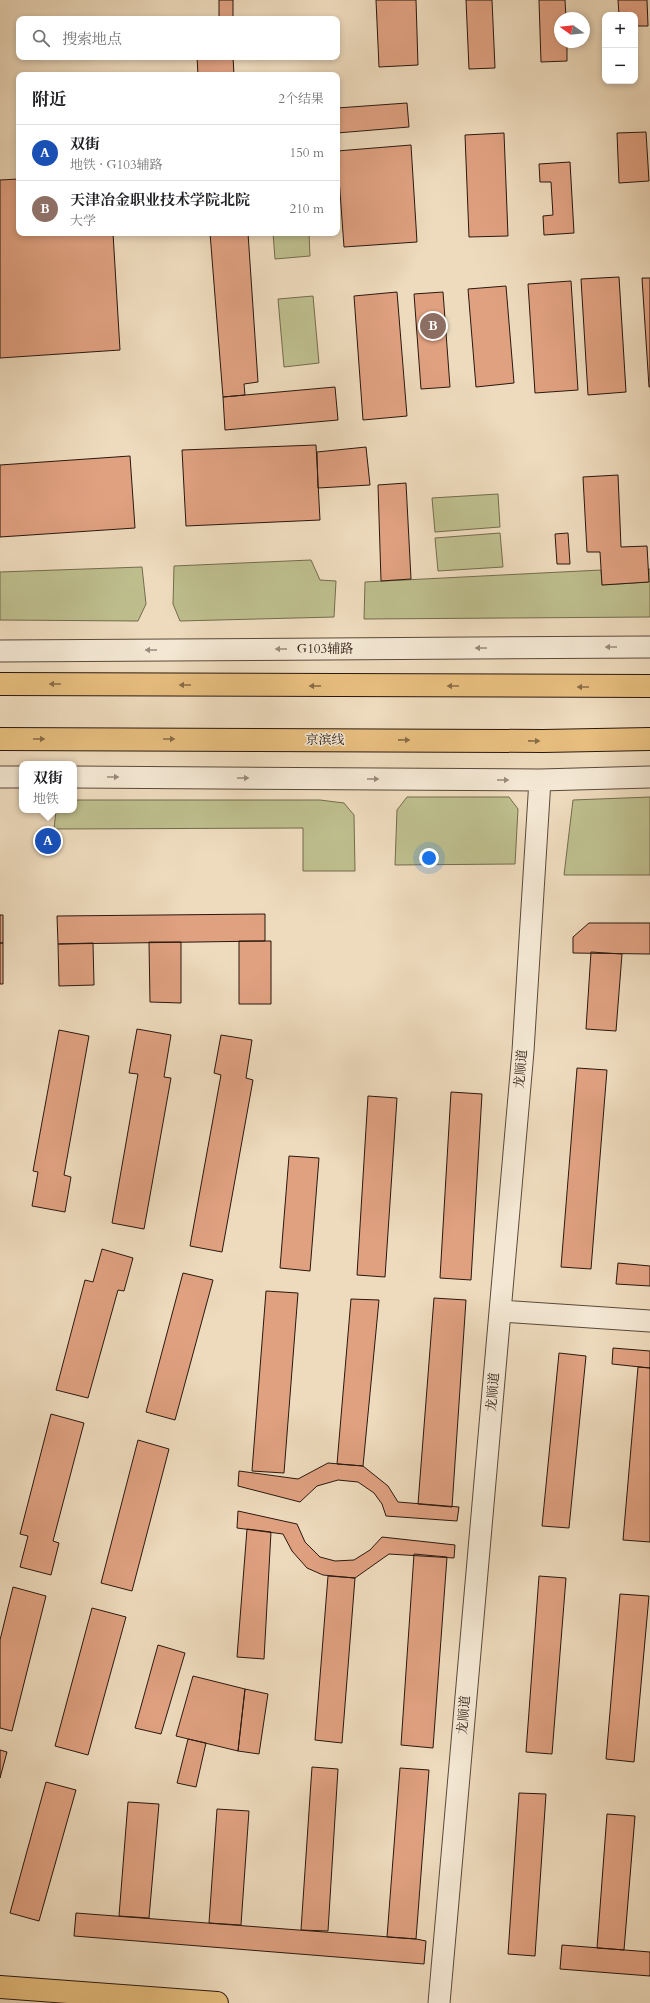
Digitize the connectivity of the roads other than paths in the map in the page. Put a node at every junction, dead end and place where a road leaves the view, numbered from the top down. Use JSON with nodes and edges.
{"nodes":[{"id":1,"x":650,"y":647,"type":"edge"},
{"id":2,"x":0,"y":651,"type":"edge"},
{"id":3,"x":0,"y":684,"type":"edge"},
{"id":4,"x":650,"y":686,"type":"edge"},
{"id":5,"x":0,"y":739,"type":"edge"},
{"id":6,"x":650,"y":739,"type":"edge"},
{"id":7,"x":0,"y":777,"type":"edge"},
{"id":8,"x":19,"y":777,"type":"edge"},
{"id":9,"x":77,"y":777,"type":"edge"},
{"id":10,"x":650,"y":777,"type":"edge"},
{"id":11,"x":540,"y":780,"type":"junction"},
{"id":12,"x":500,"y":1311,"type":"junction"},
{"id":13,"x":650,"y":1322,"type":"edge"},
{"id":14,"x":0,"y":1987,"type":"edge"},
{"id":15,"x":216,"y":2003,"type":"edge"},
{"id":16,"x":439,"y":2003,"type":"edge"}],
"edges":[{"from":1,"to":2,"type":"street","name":"G103辅路","one_way":true},
{"from":4,"to":3,"type":"main road","one_way":true},
{"from":5,"to":6,"type":"main road","name":"京滨线","one_way":true},
{"from":7,"to":8,"type":"street"},
{"from":9,"to":11,"type":"street","one_way":true},
{"from":10,"to":11,"type":"street"},
{"from":11,"to":12,"type":"street","name":"龙顺道"},
{"from":12,"to":13,"type":"street"},
{"from":12,"to":16,"type":"street","name":"龙顺道"},
{"from":14,"to":15,"type":"main road"}]}
